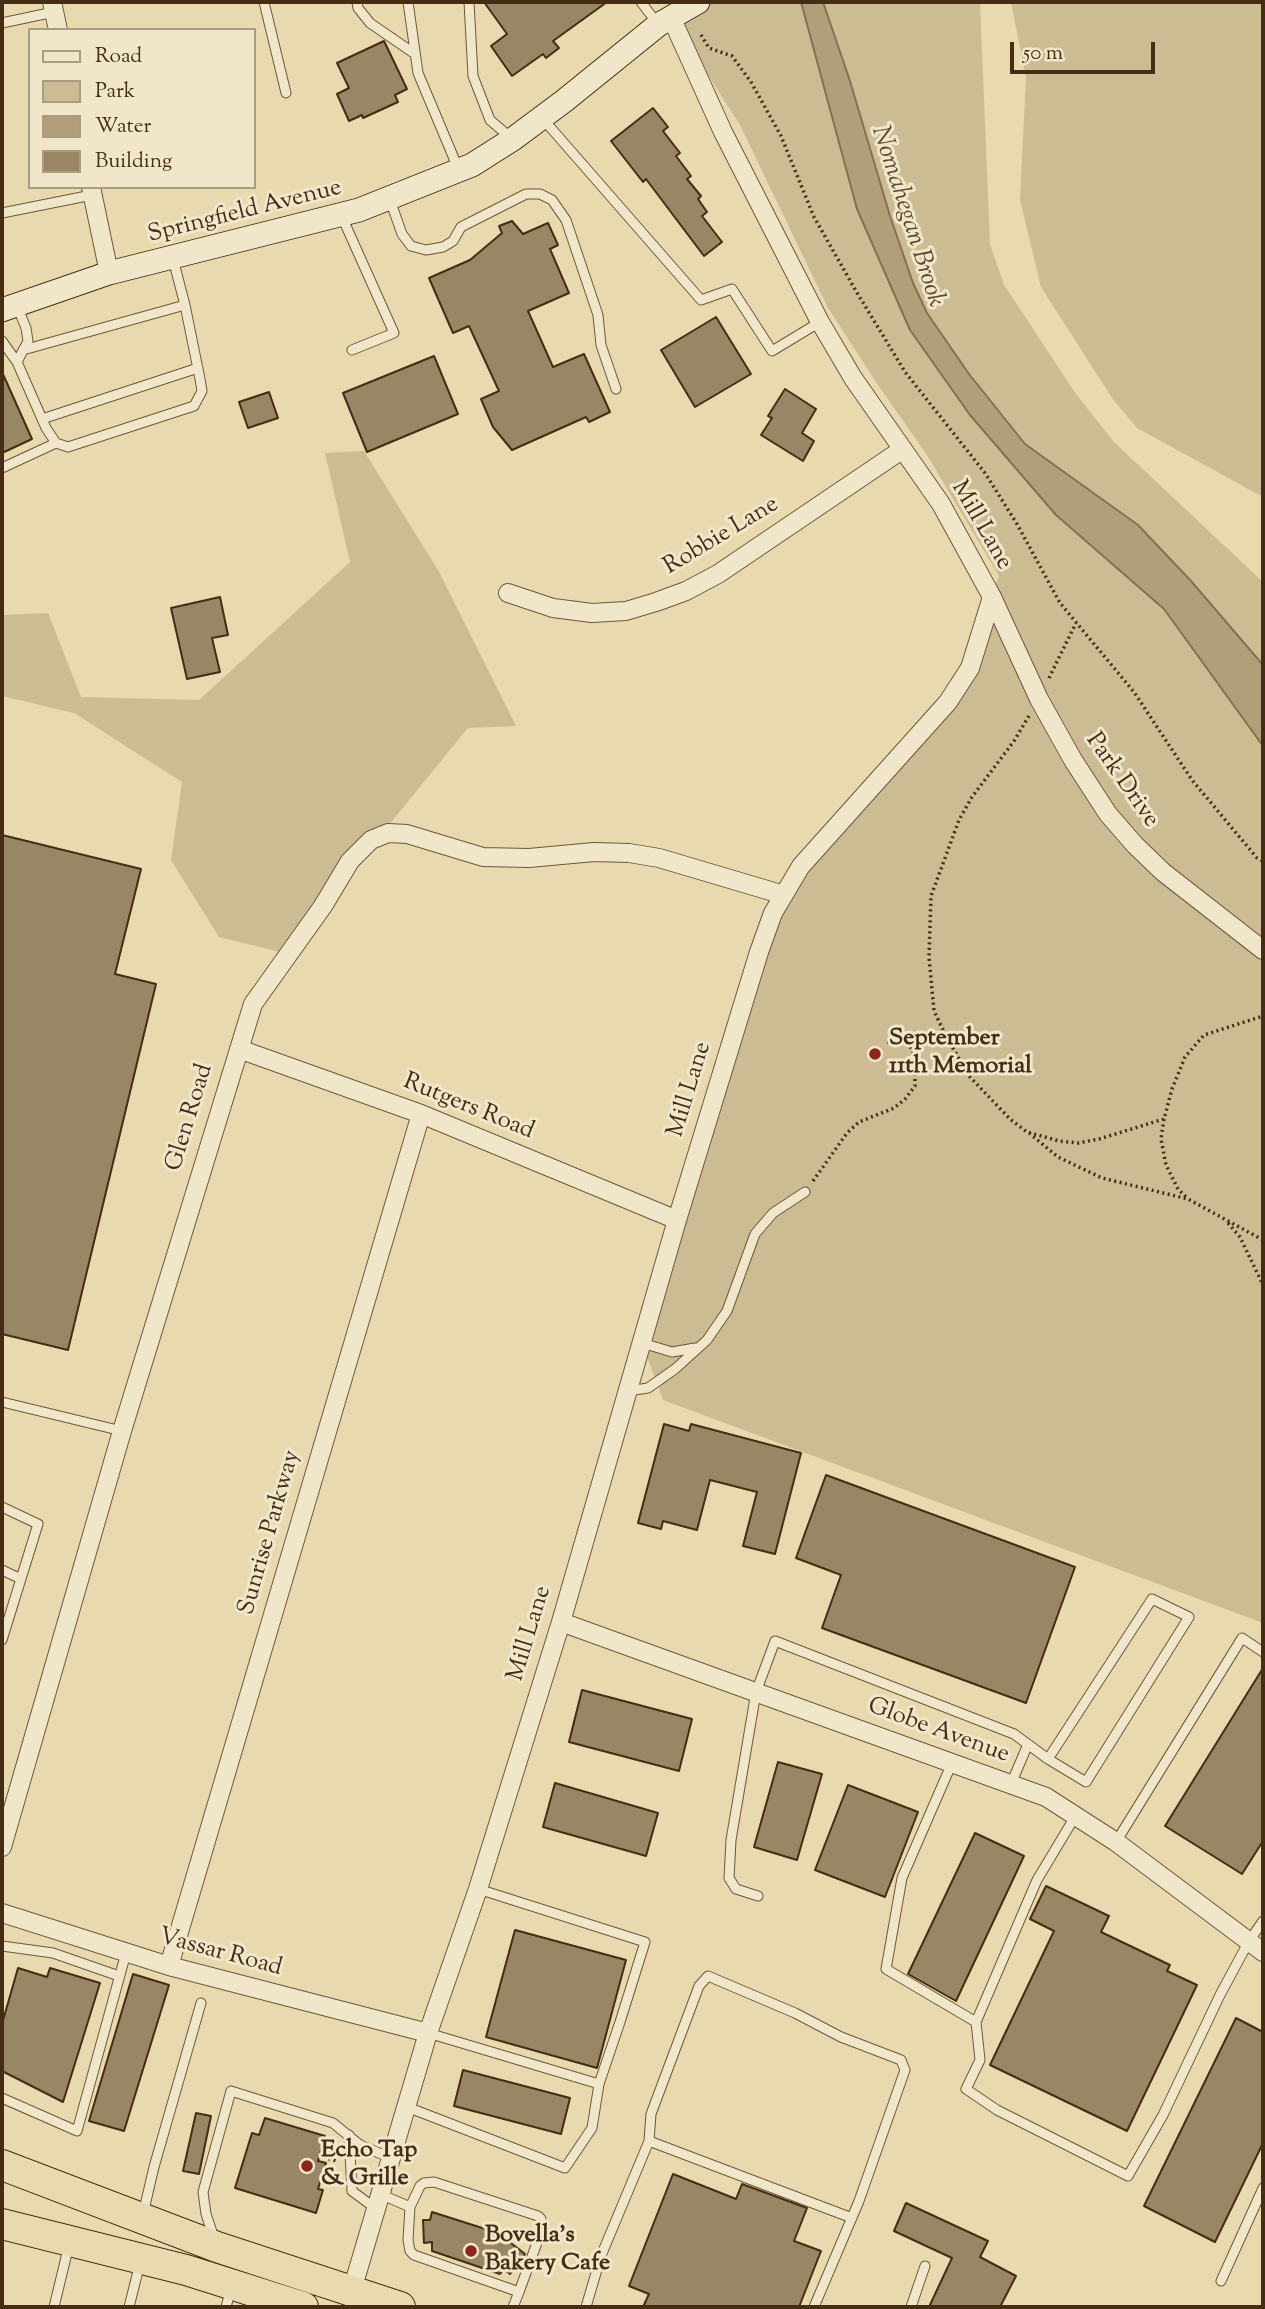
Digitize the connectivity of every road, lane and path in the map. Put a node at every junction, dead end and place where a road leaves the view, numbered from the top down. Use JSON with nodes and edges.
{"nodes":[{"id":1,"x":264,"y":2,"type":"edge"},
{"id":2,"x":357,"y":2,"type":"edge"},
{"id":3,"x":408,"y":2,"type":"edge"},
{"id":4,"x":469,"y":2,"type":"edge"},
{"id":5,"x":641,"y":2,"type":"edge"},
{"id":6,"x":698,"y":2,"type":"edge"},
{"id":7,"x":53,"y":5,"type":"edge"},
{"id":8,"x":665,"y":21,"type":"junction"},
{"id":9,"x":2,"y":23,"type":"edge"},
{"id":10,"x":58,"y":28,"type":"edge"},
{"id":11,"x":709,"y":48,"type":"dead end"},
{"id":12,"x":415,"y":54,"type":"junction"},
{"id":13,"x":286,"y":93,"type":"dead end"},
{"id":14,"x":542,"y":118,"type":"junction"},
{"id":15,"x":513,"y":139,"type":"junction"},
{"id":16,"x":459,"y":170,"type":"junction"},
{"id":17,"x":92,"y":191,"type":"edge"},
{"id":18,"x":389,"y":198,"type":"junction"},
{"id":19,"x":2,"y":213,"type":"edge"},
{"id":20,"x":341,"y":215,"type":"junction"},
{"id":21,"x":173,"y":259,"type":"junction"},
{"id":22,"x":109,"y":274,"type":"junction"},
{"id":23,"x":186,"y":305,"type":"junction"},
{"id":24,"x":9,"y":307,"type":"edge"},
{"id":25,"x":820,"y":322,"type":"junction"},
{"id":26,"x":2,"y":341,"type":"edge"},
{"id":27,"x":23,"y":349,"type":"junction"},
{"id":28,"x":352,"y":350,"type":"dead end"},
{"id":29,"x":17,"y":362,"type":"junction"},
{"id":30,"x":198,"y":368,"type":"junction"},
{"id":31,"x":617,"y":389,"type":"dead end"},
{"id":32,"x":42,"y":418,"type":"junction"},
{"id":33,"x":56,"y":443,"type":"junction"},
{"id":34,"x":903,"y":449,"type":"junction"},
{"id":35,"x":2,"y":468,"type":"edge"},
{"id":36,"x":508,"y":593,"type":"dead end"},
{"id":37,"x":992,"y":597,"type":"junction"},
{"id":38,"x":1076,"y":623,"type":"junction"},
{"id":39,"x":1039,"y":699,"type":"junction"},
{"id":40,"x":1263,"y":861,"type":"edge"},
{"id":41,"x":784,"y":895,"type":"junction"},
{"id":42,"x":1263,"y":950,"type":"edge"},
{"id":43,"x":1263,"y":1016,"type":"edge"},
{"id":44,"x":947,"y":1038,"type":"junction"},
{"id":45,"x":908,"y":1041,"type":"junction"},
{"id":46,"x":887,"y":1042,"type":"dead end"},
{"id":47,"x":239,"y":1049,"type":"junction"},
{"id":48,"x":421,"y":1114,"type":"junction"},
{"id":49,"x":1164,"y":1119,"type":"junction"},
{"id":50,"x":1027,"y":1132,"type":"junction"},
{"id":51,"x":805,"y":1192,"type":"joint"},
{"id":52,"x":1188,"y":1199,"type":"junction"},
{"id":53,"x":677,"y":1220,"type":"junction"},
{"id":54,"x":1227,"y":1222,"type":"junction"},
{"id":55,"x":1263,"y":1240,"type":"edge"},
{"id":56,"x":1263,"y":1285,"type":"edge"},
{"id":57,"x":642,"y":1343,"type":"junction"},
{"id":58,"x":697,"y":1347,"type":"junction"},
{"id":59,"x":628,"y":1391,"type":"junction"},
{"id":60,"x":2,"y":1402,"type":"edge"},
{"id":61,"x":122,"y":1431,"type":"junction"},
{"id":62,"x":2,"y":1507,"type":"edge"},
{"id":63,"x":2,"y":1570,"type":"edge"},
{"id":64,"x":21,"y":1579,"type":"junction"},
{"id":65,"x":561,"y":1622,"type":"junction"},
{"id":66,"x":3,"y":1633,"type":"edge"},
{"id":67,"x":1263,"y":1652,"type":"edge"},
{"id":68,"x":756,"y":1692,"type":"junction"},
{"id":69,"x":1028,"y":1744,"type":"junction"},
{"id":70,"x":1048,"y":1759,"type":"junction"},
{"id":71,"x":952,"y":1763,"type":"junction"},
{"id":72,"x":1011,"y":1784,"type":"junction"},
{"id":73,"x":1076,"y":1815,"type":"junction"},
{"id":74,"x":1116,"y":1842,"type":"junction"},
{"id":75,"x":2,"y":1847,"type":"edge"},
{"id":76,"x":478,"y":1889,"type":"junction"},
{"id":77,"x":758,"y":1896,"type":"dead end"},
{"id":78,"x":2,"y":1913,"type":"edge"},
{"id":79,"x":1263,"y":1921,"type":"edge"},
{"id":80,"x":2,"y":1946,"type":"edge"},
{"id":81,"x":1256,"y":1947,"type":"edge"},
{"id":82,"x":126,"y":1953,"type":"junction"},
{"id":83,"x":169,"y":1966,"type":"junction"},
{"id":84,"x":119,"y":1976,"type":"junction"},
{"id":85,"x":201,"y":2003,"type":"dead end"},
{"id":86,"x":976,"y":2022,"type":"junction"},
{"id":87,"x":428,"y":2033,"type":"junction"},
{"id":88,"x":599,"y":2084,"type":"junction"},
{"id":89,"x":2,"y":2098,"type":"edge"},
{"id":90,"x":407,"y":2108,"type":"junction"},
{"id":91,"x":349,"y":2135,"type":"junction"},
{"id":92,"x":649,"y":2141,"type":"junction"},
{"id":93,"x":391,"y":2158,"type":"junction"},
{"id":94,"x":2,"y":2165,"type":"edge"},
{"id":95,"x":1263,"y":2188,"type":"edge"},
{"id":96,"x":377,"y":2201,"type":"junction"},
{"id":97,"x":410,"y":2207,"type":"junction"},
{"id":98,"x":852,"y":2218,"type":"junction"},
{"id":99,"x":142,"y":2219,"type":"junction"},
{"id":100,"x":2,"y":2224,"type":"edge"},
{"id":101,"x":70,"y":2240,"type":"junction"},
{"id":102,"x":217,"y":2246,"type":"junction"},
{"id":103,"x":141,"y":2258,"type":"junction"},
{"id":104,"x":925,"y":2266,"type":"dead end"},
{"id":105,"x":1221,"y":2281,"type":"dead end"},
{"id":106,"x":352,"y":2290,"type":"junction"},
{"id":107,"x":519,"y":2292,"type":"junction"},
{"id":108,"x":229,"y":2296,"type":"edge"},
{"id":109,"x":589,"y":2306,"type":"edge"},
{"id":110,"x":54,"y":2307,"type":"edge"},
{"id":111,"x":129,"y":2307,"type":"edge"},
{"id":112,"x":303,"y":2307,"type":"edge"},
{"id":113,"x":400,"y":2307,"type":"edge"},
{"id":114,"x":513,"y":2307,"type":"edge"},
{"id":115,"x":814,"y":2307,"type":"edge"},
{"id":116,"x":911,"y":2307,"type":"edge"}],
"edges":[{"from":1,"to":13,"type":"lane"},
{"from":2,"to":12,"type":"lane"},
{"from":3,"to":12,"type":"lane"},
{"from":4,"to":15,"type":"lane"},
{"from":5,"to":8,"type":"lane"},
{"from":6,"to":8,"type":"main road","name":"Springfield Avenue"},
{"from":7,"to":9,"type":"lane"},
{"from":7,"to":10,"type":"street"},
{"from":8,"to":14,"type":"main road","name":"Springfield Avenue"},
{"from":8,"to":25,"type":"street","name":"Mill Lane"},
{"from":11,"to":38,"type":"path"},
{"from":12,"to":16,"type":"lane"},
{"from":14,"to":15,"type":"main road","name":"Springfield Avenue"},
{"from":14,"to":25,"type":"lane"},
{"from":15,"to":16,"type":"main road","name":"Springfield Avenue"},
{"from":16,"to":18,"type":"main road","name":"Springfield Avenue"},
{"from":17,"to":19,"type":"lane"},
{"from":17,"to":22,"type":"street"},
{"from":18,"to":20,"type":"main road","name":"Springfield Avenue"},
{"from":18,"to":31,"type":"lane"},
{"from":20,"to":21,"type":"main road","name":"Springfield Avenue"},
{"from":20,"to":28,"type":"lane"},
{"from":21,"to":22,"type":"main road","name":"Springfield Avenue"},
{"from":21,"to":23,"type":"lane"},
{"from":22,"to":24,"type":"main road","name":"Springfield Avenue"},
{"from":23,"to":27,"type":"lane"},
{"from":23,"to":30,"type":"lane"},
{"from":24,"to":27,"type":"lane"},
{"from":25,"to":34,"type":"street","name":"Mill Lane"},
{"from":26,"to":29,"type":"lane"},
{"from":27,"to":29,"type":"lane"},
{"from":29,"to":32,"type":"lane"},
{"from":30,"to":32,"type":"lane"},
{"from":30,"to":33,"type":"lane"},
{"from":32,"to":33,"type":"lane"},
{"from":33,"to":35,"type":"lane"},
{"from":34,"to":36,"type":"street","name":"Robbie Lane"},
{"from":34,"to":37,"type":"street","name":"Mill Lane"},
{"from":37,"to":39,"type":"street","name":"Park Drive"},
{"from":37,"to":41,"type":"street","name":"Mill Lane"},
{"from":38,"to":39,"type":"path"},
{"from":38,"to":40,"type":"path"},
{"from":39,"to":42,"type":"street","name":"Park Drive"},
{"from":39,"to":44,"type":"path"},
{"from":41,"to":47,"type":"street","name":"Glen Road"},
{"from":41,"to":53,"type":"street","name":"Mill Lane"},
{"from":43,"to":49,"type":"path"},
{"from":44,"to":45,"type":"path"},
{"from":44,"to":50,"type":"path"},
{"from":45,"to":46,"type":"path"},
{"from":45,"to":51,"type":"path"},
{"from":47,"to":48,"type":"street","name":"Rutgers Road"},
{"from":47,"to":61,"type":"street","name":"Glen Road"},
{"from":48,"to":53,"type":"street","name":"Rutgers Road"},
{"from":48,"to":83,"type":"street","name":"Sunrise Parkway"},
{"from":49,"to":50,"type":"path"},
{"from":49,"to":52,"type":"path"},
{"from":50,"to":52,"type":"path"},
{"from":51,"to":58,"type":"lane"},
{"from":52,"to":54,"type":"path"},
{"from":53,"to":57,"type":"street","name":"Mill Lane"},
{"from":54,"to":55,"type":"path"},
{"from":54,"to":56,"type":"path"},
{"from":57,"to":58,"type":"lane"},
{"from":57,"to":59,"type":"street","name":"Mill Lane"},
{"from":58,"to":59,"type":"lane"},
{"from":59,"to":65,"type":"street","name":"Mill Lane"},
{"from":60,"to":61,"type":"lane"},
{"from":61,"to":75,"type":"street","name":"Glen Road"},
{"from":62,"to":64,"type":"lane"},
{"from":63,"to":64,"type":"lane"},
{"from":64,"to":66,"type":"lane"},
{"from":65,"to":68,"type":"street","name":"Globe Avenue"},
{"from":65,"to":76,"type":"street","name":"Mill Lane"},
{"from":67,"to":74,"type":"lane"},
{"from":68,"to":69,"type":"lane"},
{"from":68,"to":71,"type":"street","name":"Globe Avenue"},
{"from":68,"to":77,"type":"lane"},
{"from":69,"to":70,"type":"lane"},
{"from":69,"to":72,"type":"lane"},
{"from":70,"to":70,"type":"lane"},
{"from":71,"to":72,"type":"street","name":"Globe Avenue"},
{"from":71,"to":86,"type":"lane"},
{"from":72,"to":73,"type":"street","name":"Globe Avenue"},
{"from":73,"to":74,"type":"street","name":"Globe Avenue"},
{"from":73,"to":86,"type":"lane"},
{"from":74,"to":81,"type":"street","name":"Globe Avenue"},
{"from":76,"to":87,"type":"street","name":"Mill Lane"},
{"from":76,"to":88,"type":"lane"},
{"from":78,"to":82,"type":"street","name":"Vassar Road"},
{"from":79,"to":81,"type":"lane"},
{"from":80,"to":84,"type":"lane"},
{"from":81,"to":86,"type":"lane"},
{"from":82,"to":83,"type":"street","name":"Vassar Road"},
{"from":82,"to":84,"type":"lane"},
{"from":83,"to":87,"type":"street","name":"Vassar Road"},
{"from":84,"to":89,"type":"lane"},
{"from":85,"to":99,"type":"lane"},
{"from":87,"to":88,"type":"lane"},
{"from":87,"to":90,"type":"street","name":"Mill Lane"},
{"from":88,"to":90,"type":"lane"},
{"from":90,"to":93,"type":"street","name":"Mill Lane"},
{"from":91,"to":93,"type":"lane"},
{"from":91,"to":96,"type":"lane"},
{"from":91,"to":102,"type":"lane"},
{"from":92,"to":98,"type":"lane"},
{"from":92,"to":98,"type":"lane"},
{"from":92,"to":109,"type":"lane"},
{"from":93,"to":96,"type":"street","name":"Mill Lane"},
{"from":94,"to":99,"type":"highway"},
{"from":95,"to":105,"type":"lane"},
{"from":96,"to":97,"type":"lane"},
{"from":96,"to":106,"type":"street","name":"Mill Lane"},
{"from":97,"to":107,"type":"lane"},
{"from":97,"to":107,"type":"lane"},
{"from":98,"to":115,"type":"lane"},
{"from":99,"to":102,"type":"highway"},
{"from":100,"to":101,"type":"highway"},
{"from":101,"to":103,"type":"highway"},
{"from":101,"to":110,"type":"lane"},
{"from":102,"to":106,"type":"highway"},
{"from":103,"to":108,"type":"highway"},
{"from":103,"to":111,"type":"lane"},
{"from":104,"to":116,"type":"lane"},
{"from":106,"to":113,"type":"highway"},
{"from":107,"to":114,"type":"lane"},
{"from":108,"to":112,"type":"highway"}]}
